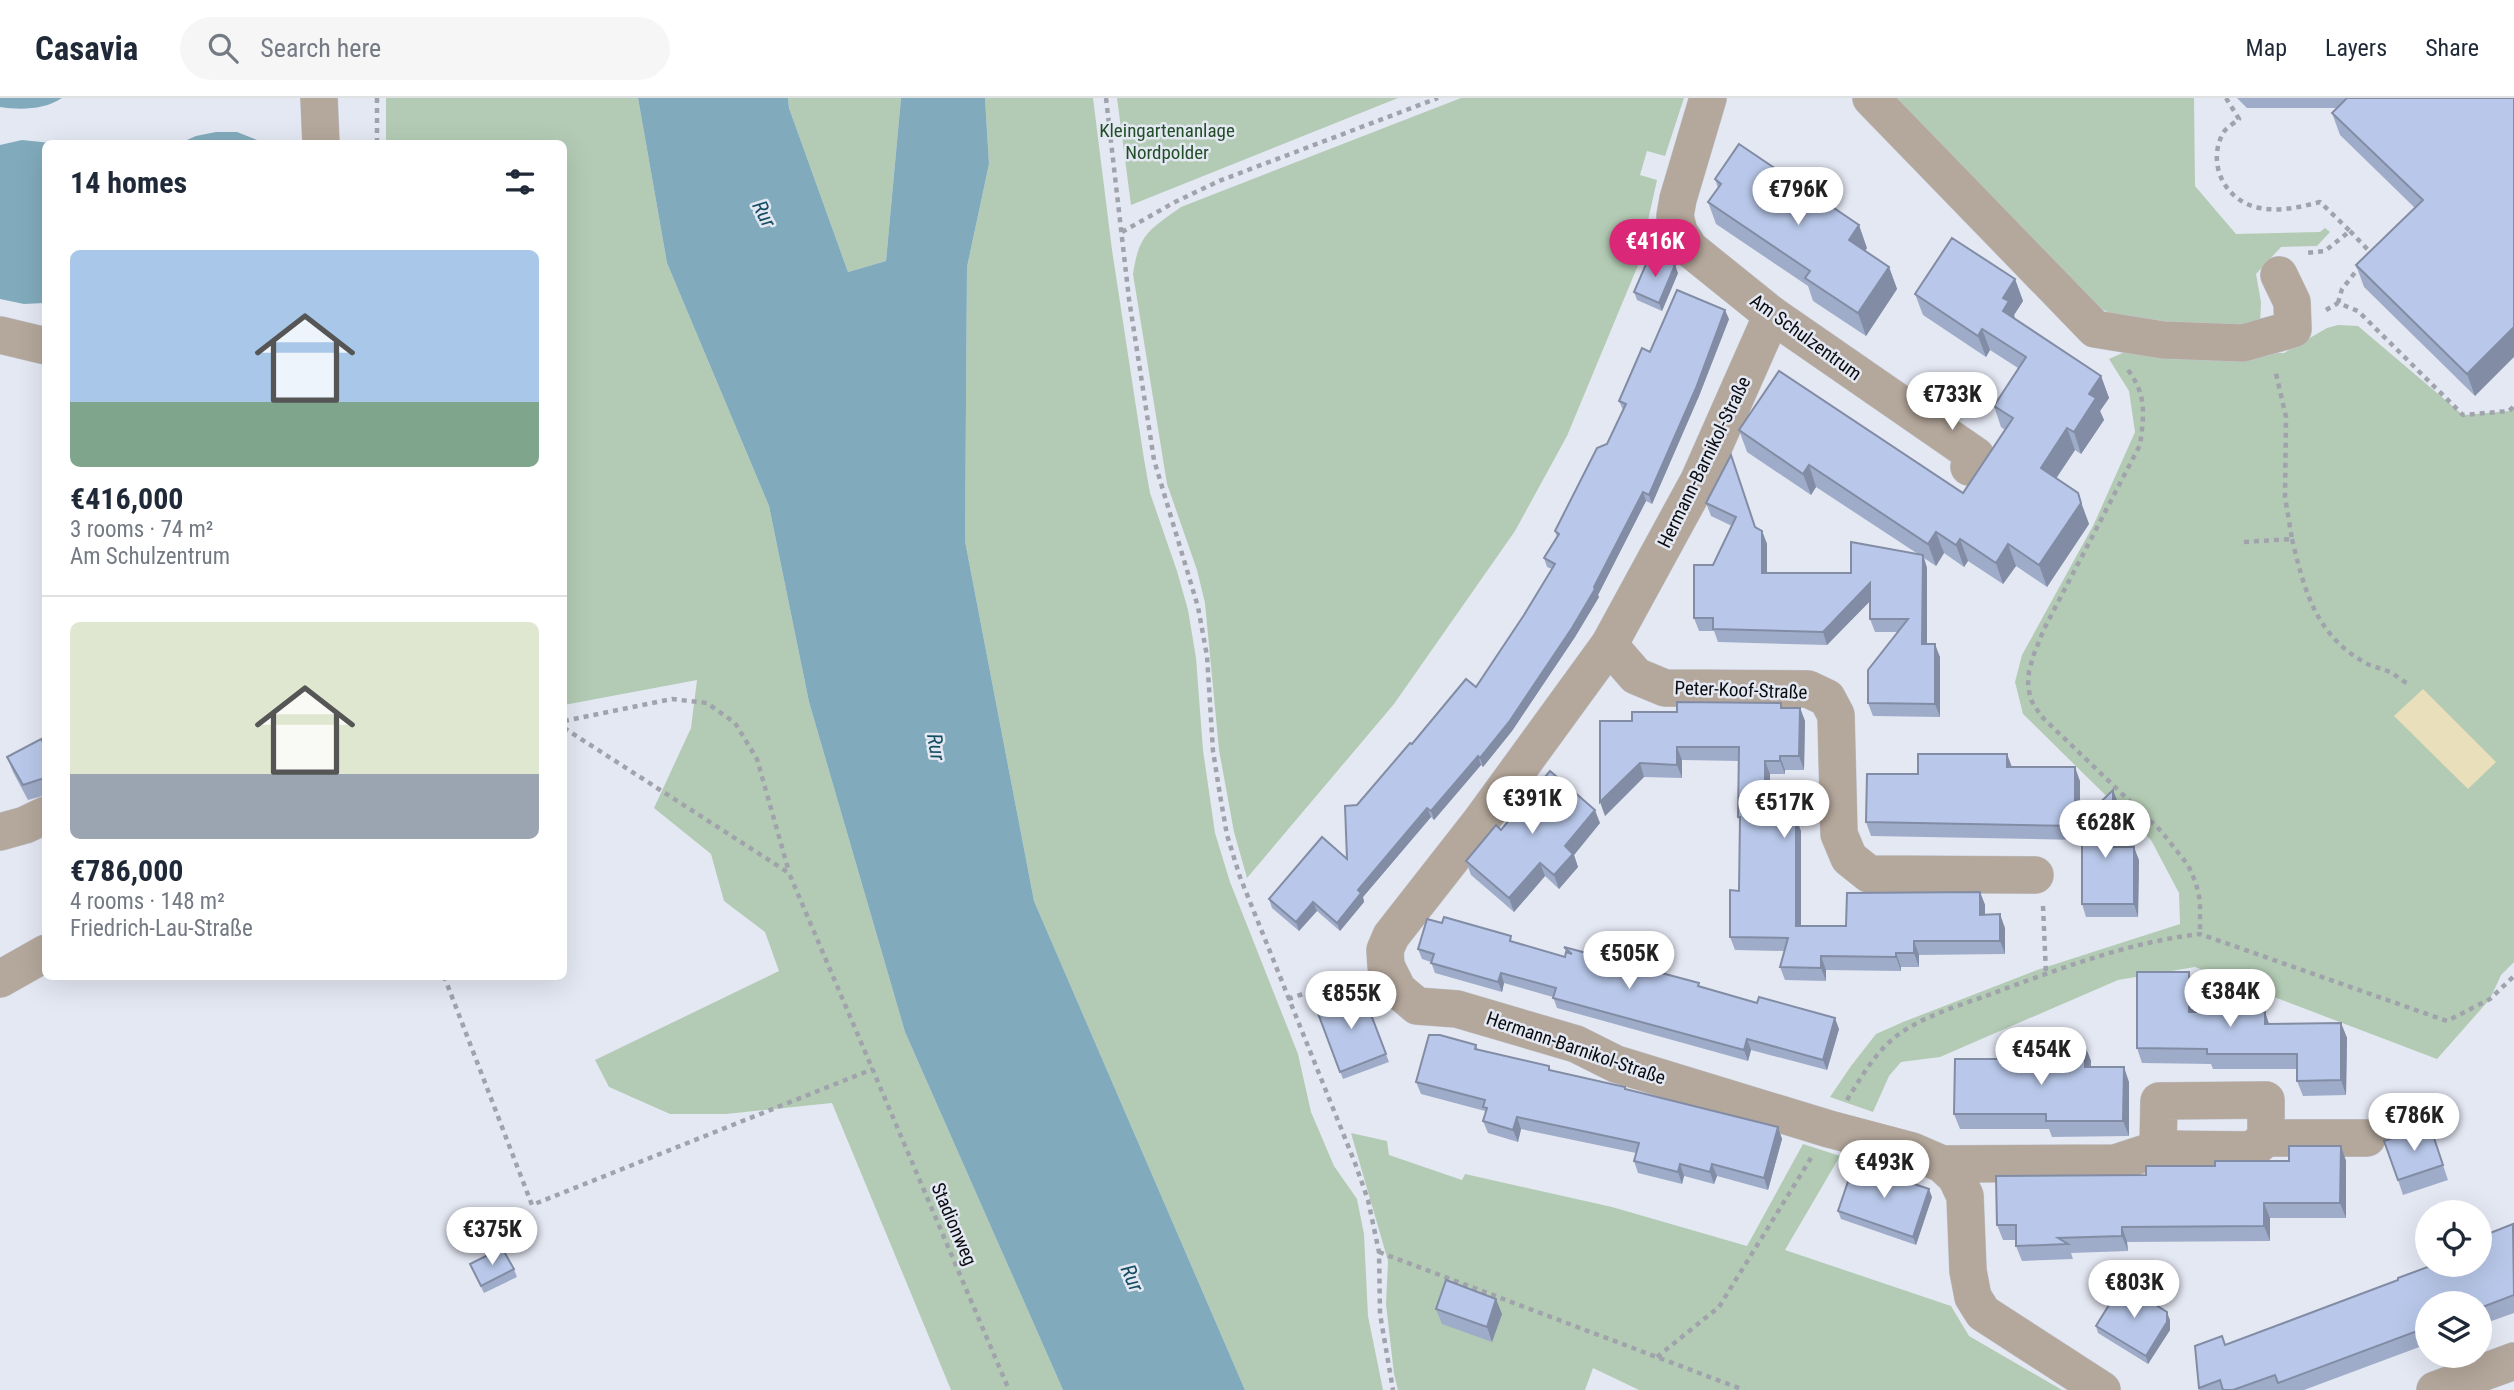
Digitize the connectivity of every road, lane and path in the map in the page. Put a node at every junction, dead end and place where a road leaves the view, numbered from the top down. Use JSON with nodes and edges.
{"nodes":[{"id":1,"x":319,"y":98,"type":"edge"},
{"id":2,"x":377,"y":98,"type":"edge"},
{"id":3,"x":1106,"y":98,"type":"edge"},
{"id":4,"x":1438,"y":98,"type":"edge"},
{"id":5,"x":1708,"y":98,"type":"edge"},
{"id":6,"x":1871,"y":98,"type":"edge"},
{"id":7,"x":2226,"y":98,"type":"edge"},
{"id":8,"x":321,"y":140,"type":"edge"},
{"id":9,"x":377,"y":140,"type":"edge"},
{"id":10,"x":2350,"y":230,"type":"junction"},
{"id":11,"x":1122,"y":232,"type":"junction"},
{"id":12,"x":2279,"y":275,"type":"joint"},
{"id":13,"x":2338,"y":303,"type":"junction"},
{"id":14,"x":1772,"y":315,"type":"junction"},
{"id":15,"x":2095,"y":329,"type":"junction"},
{"id":16,"x":2293,"y":329,"type":"junction"},
{"id":17,"x":0,"y":335,"type":"edge"},
{"id":18,"x":42,"y":345,"type":"edge"},
{"id":19,"x":2514,"y":406,"type":"edge"},
{"id":20,"x":1969,"y":467,"type":"dead end"},
{"id":21,"x":2292,"y":539,"type":"junction"},
{"id":22,"x":2244,"y":542,"type":"dead end"},
{"id":23,"x":1609,"y":645,"type":"junction"},
{"id":24,"x":2410,"y":685,"type":"dead end"},
{"id":25,"x":567,"y":720,"type":"edge"},
{"id":26,"x":567,"y":730,"type":"edge"},
{"id":27,"x":42,"y":817,"type":"edge"},
{"id":28,"x":0,"y":832,"type":"edge"},
{"id":29,"x":789,"y":873,"type":"junction"},
{"id":30,"x":2035,"y":875,"type":"joint"},
{"id":31,"x":2200,"y":933,"type":"junction"},
{"id":32,"x":42,"y":955,"type":"edge"},
{"id":33,"x":1386,"y":966,"type":"junction"},
{"id":34,"x":2046,"y":974,"type":"junction"},
{"id":35,"x":2514,"y":976,"type":"edge"},
{"id":36,"x":0,"y":978,"type":"edge"},
{"id":37,"x":446,"y":980,"type":"edge"},
{"id":38,"x":1288,"y":999,"type":"junction"},
{"id":39,"x":873,"y":1069,"type":"junction"},
{"id":40,"x":1829,"y":1129,"type":"junction"},
{"id":41,"x":2266,"y":1138,"type":"junction"},
{"id":42,"x":2367,"y":1138,"type":"dead end"},
{"id":43,"x":2158,"y":1149,"type":"junction"},
{"id":44,"x":1942,"y":1164,"type":"junction"},
{"id":45,"x":1378,"y":1252,"type":"junction"},
{"id":46,"x":1657,"y":1357,"type":"junction"},
{"id":47,"x":2514,"y":1360,"type":"edge"},
{"id":48,"x":1009,"y":1390,"type":"edge"},
{"id":49,"x":1393,"y":1390,"type":"edge"},
{"id":50,"x":1744,"y":1390,"type":"edge"},
{"id":51,"x":2102,"y":1390,"type":"edge"},
{"id":52,"x":2435,"y":1390,"type":"edge"}],
"edges":[{"from":1,"to":8,"type":"street"},
{"from":2,"to":9,"type":"path"},
{"from":3,"to":11,"type":"path"},
{"from":4,"to":11,"type":"path"},
{"from":5,"to":14,"type":"street","name":"Am Schulzentrum"},
{"from":6,"to":15,"type":"street"},
{"from":7,"to":10,"type":"path"},
{"from":10,"to":12,"type":"path"},
{"from":10,"to":13,"type":"path"},
{"from":11,"to":38,"type":"path"},
{"from":12,"to":16,"type":"street"},
{"from":13,"to":16,"type":"path"},
{"from":13,"to":19,"type":"path"},
{"from":14,"to":20,"type":"street","name":"Am Schulzentrum"},
{"from":14,"to":23,"type":"street","name":"Hermann-Barnikol-Straße"},
{"from":15,"to":16,"type":"street"},
{"from":15,"to":31,"type":"path"},
{"from":16,"to":21,"type":"path"},
{"from":17,"to":18,"type":"street"},
{"from":21,"to":22,"type":"path"},
{"from":21,"to":24,"type":"path"},
{"from":23,"to":30,"type":"street","name":"Peter-Koof-Straße"},
{"from":23,"to":33,"type":"street","name":"Hermann-Barnikol-Straße"},
{"from":25,"to":29,"type":"path","name":"Stadionweg"},
{"from":26,"to":29,"type":"path"},
{"from":27,"to":28,"type":"street"},
{"from":29,"to":39,"type":"path","name":"Stadionweg"},
{"from":30,"to":34,"type":"path"},
{"from":31,"to":34,"type":"path"},
{"from":31,"to":35,"type":"path"},
{"from":32,"to":36,"type":"street"},
{"from":33,"to":38,"type":"path"},
{"from":33,"to":40,"type":"street","name":"Hermann-Barnikol-Straße"},
{"from":34,"to":40,"type":"path"},
{"from":37,"to":39,"type":"path"},
{"from":38,"to":45,"type":"path"},
{"from":39,"to":48,"type":"path","name":"Stadionweg"},
{"from":40,"to":44,"type":"street","name":"Hermann-Barnikol-Straße"},
{"from":40,"to":46,"type":"path"},
{"from":41,"to":42,"type":"street"},
{"from":41,"to":43,"type":"street"},
{"from":41,"to":43,"type":"street"},
{"from":43,"to":44,"type":"street"},
{"from":44,"to":51,"type":"street","name":"Hermann-Barnikol-Straße"},
{"from":45,"to":46,"type":"path"},
{"from":45,"to":49,"type":"path"},
{"from":46,"to":50,"type":"path"},
{"from":47,"to":52,"type":"street"}]}
